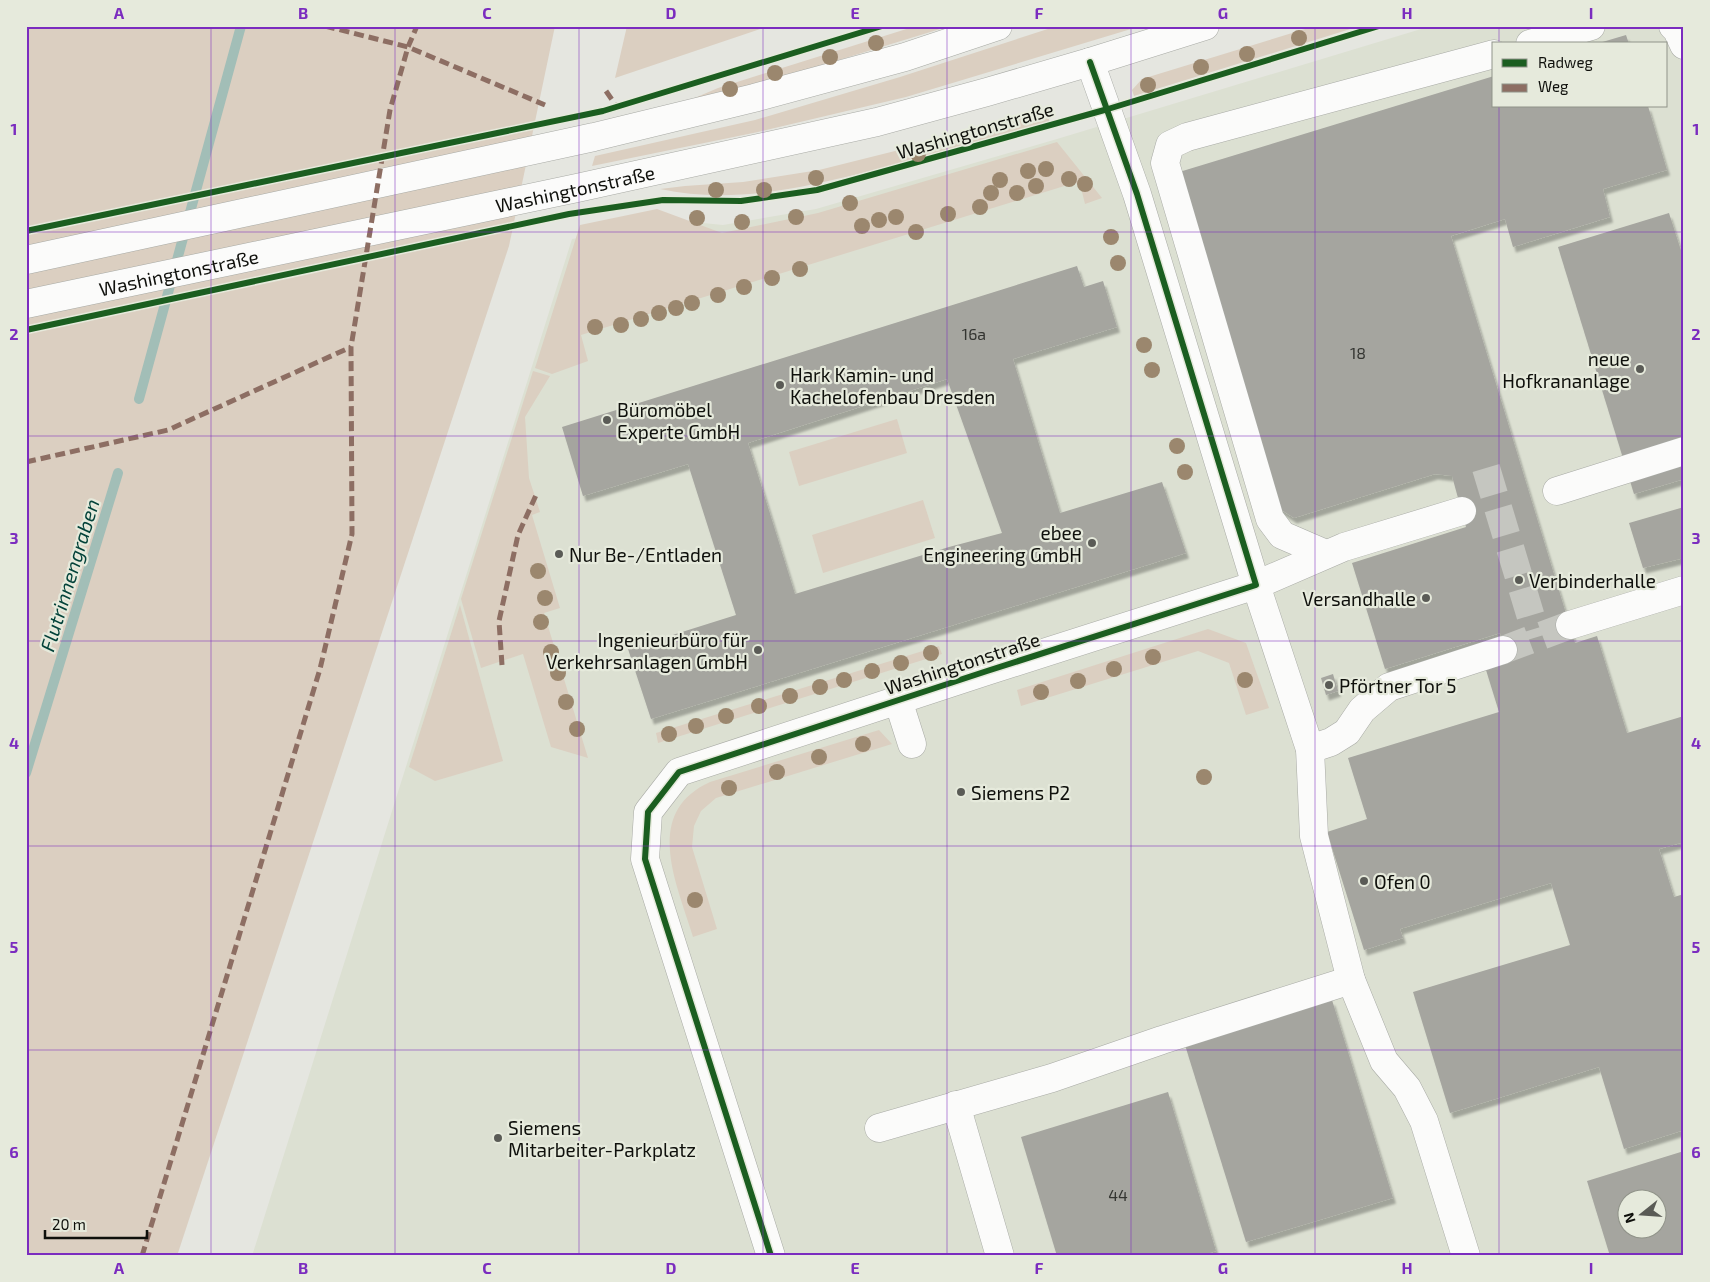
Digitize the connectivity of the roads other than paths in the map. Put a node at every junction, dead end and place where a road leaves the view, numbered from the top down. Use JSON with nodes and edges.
{"nodes":[{"id":1,"x":998,"y":26,"type":"edge"},
{"id":2,"x":1205,"y":26,"type":"edge"},
{"id":3,"x":1591,"y":26,"type":"edge"},
{"id":4,"x":1673,"y":26,"type":"edge"},
{"id":5,"x":1537,"y":42,"type":"edge"},
{"id":6,"x":1684,"y":45,"type":"edge"},
{"id":7,"x":1492,"y":55,"type":"edge"},
{"id":8,"x":1090,"y":62,"type":"junction"},
{"id":9,"x":26,"y":260,"type":"edge"},
{"id":10,"x":26,"y":304,"type":"edge"},
{"id":11,"x":1684,"y":451,"type":"edge"},
{"id":12,"x":1557,"y":491,"type":"dead end"},
{"id":13,"x":1462,"y":511,"type":"dead end"},
{"id":14,"x":1326,"y":554,"type":"junction"},
{"id":15,"x":1256,"y":585,"type":"junction"},
{"id":16,"x":1684,"y":590,"type":"edge"},
{"id":17,"x":1570,"y":625,"type":"tunnel mouth"},
{"id":18,"x":1503,"y":650,"type":"tunnel mouth"},
{"id":19,"x":898,"y":700,"type":"junction"},
{"id":20,"x":912,"y":744,"type":"dead end"},
{"id":21,"x":1310,"y":749,"type":"junction"},
{"id":22,"x":1351,"y":980,"type":"junction"},
{"id":23,"x":956,"y":1106,"type":"junction"},
{"id":24,"x":879,"y":1128,"type":"dead end"},
{"id":25,"x":771,"y":1256,"type":"edge"},
{"id":26,"x":1000,"y":1256,"type":"edge"},
{"id":27,"x":1466,"y":1256,"type":"edge"}],
"edges":[{"from":1,"to":9,"type":"main road"},
{"from":2,"to":8,"type":"main road","name":"Washingtonstraße"},
{"from":3,"to":5,"type":"main road"},
{"from":4,"to":6,"type":"main road"},
{"from":7,"to":14,"type":"main road"},
{"from":8,"to":10,"type":"main road","name":"Washingtonstraße"},
{"from":8,"to":15,"type":"main road"},
{"from":11,"to":12,"type":"main road"},
{"from":13,"to":14,"type":"main road","name":"Washingtonstraße"},
{"from":14,"to":15,"type":"main road","name":"Washingtonstraße"},
{"from":15,"to":19,"type":"main road","name":"Washingtonstraße"},
{"from":15,"to":21,"type":"main road"},
{"from":16,"to":17,"type":"main road"},
{"from":18,"to":21,"type":"main road"},
{"from":19,"to":20,"type":"main road"},
{"from":19,"to":25,"type":"main road","name":"Washingtonstraße"},
{"from":21,"to":22,"type":"main road"},
{"from":22,"to":23,"type":"main road"},
{"from":22,"to":27,"type":"main road"},
{"from":23,"to":24,"type":"main road"},
{"from":23,"to":26,"type":"main road"}]}
